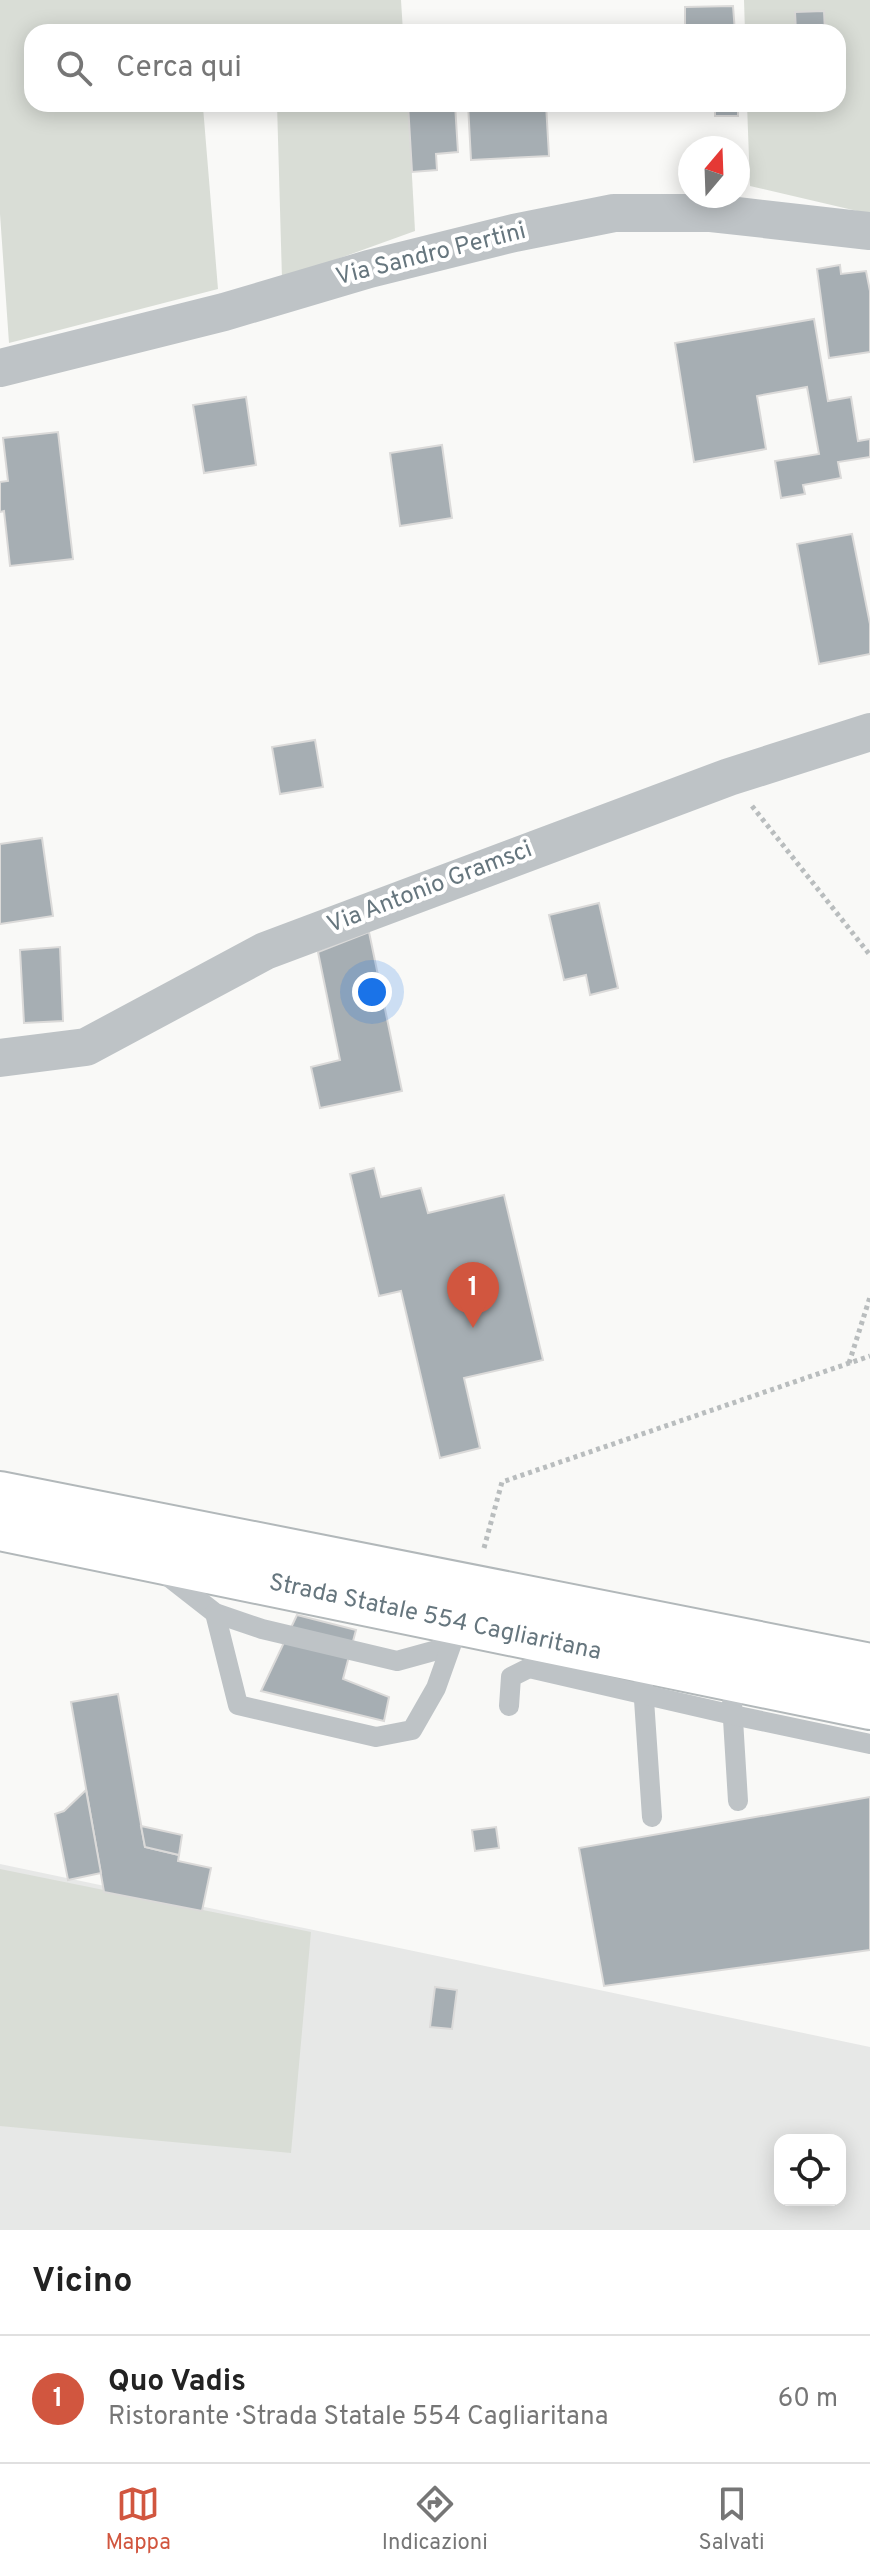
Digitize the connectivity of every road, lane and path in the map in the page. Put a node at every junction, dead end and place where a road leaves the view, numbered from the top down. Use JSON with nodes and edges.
{"nodes":[{"id":1,"x":870,"y":231,"type":"edge"},
{"id":2,"x":0,"y":368,"type":"edge"},
{"id":3,"x":870,"y":732,"type":"edge"},
{"id":4,"x":729,"y":777,"type":"junction"},
{"id":5,"x":870,"y":955,"type":"edge"},
{"id":6,"x":0,"y":1058,"type":"edge"},
{"id":7,"x":870,"y":1297,"type":"edge"},
{"id":8,"x":870,"y":1356,"type":"edge"},
{"id":9,"x":849,"y":1363,"type":"junction"},
{"id":10,"x":0,"y":1494,"type":"edge"},
{"id":11,"x":0,"y":1528,"type":"edge"},
{"id":12,"x":148,"y":1559,"type":"junction"},
{"id":13,"x":215,"y":1613,"type":"junction"},
{"id":14,"x":466,"y":1614,"type":"junction"},
{"id":15,"x":870,"y":1666,"type":"edge"},
{"id":16,"x":643,"y":1678,"type":"junction"},
{"id":17,"x":732,"y":1697,"type":"junction"},
{"id":18,"x":509,"y":1706,"type":"dead end"},
{"id":19,"x":870,"y":1707,"type":"edge"},
{"id":20,"x":870,"y":1744,"type":"edge"},
{"id":21,"x":738,"y":1801,"type":"dead end"},
{"id":22,"x":652,"y":1817,"type":"dead end"}],
"edges":[{"from":1,"to":2,"type":"street","name":"Via Sandro Pertini"},
{"from":3,"to":4,"type":"street","name":"Via Antonio Gramsci"},
{"from":4,"to":5,"type":"path"},
{"from":4,"to":6,"type":"street","name":"Via Antonio Gramsci"},
{"from":7,"to":9,"type":"path"},
{"from":8,"to":9,"type":"path"},
{"from":9,"to":14,"type":"path"},
{"from":10,"to":14,"type":"main road","name":"Strada Statale 554 Cagliaritana"},
{"from":11,"to":12,"type":"main road","name":"Strada Statale 554 Cagliaritana"},
{"from":12,"to":13,"type":"lane"},
{"from":12,"to":14,"type":"main road","name":"Strada Statale 554 Cagliaritana"},
{"from":13,"to":14,"type":"lane"},
{"from":13,"to":14,"type":"lane"},
{"from":14,"to":15,"type":"main road","name":"Strada Statale 554 Cagliaritana"},
{"from":14,"to":16,"type":"main road","name":"Strada Statale 554 Cagliaritana"},
{"from":16,"to":17,"type":"main road","name":"Strada Statale 554 Cagliaritana"},
{"from":16,"to":18,"type":"lane"},
{"from":16,"to":22,"type":"lane"},
{"from":17,"to":19,"type":"main road","name":"Strada Statale 554 Cagliaritana"},
{"from":17,"to":20,"type":"lane"},
{"from":17,"to":21,"type":"lane"}]}
